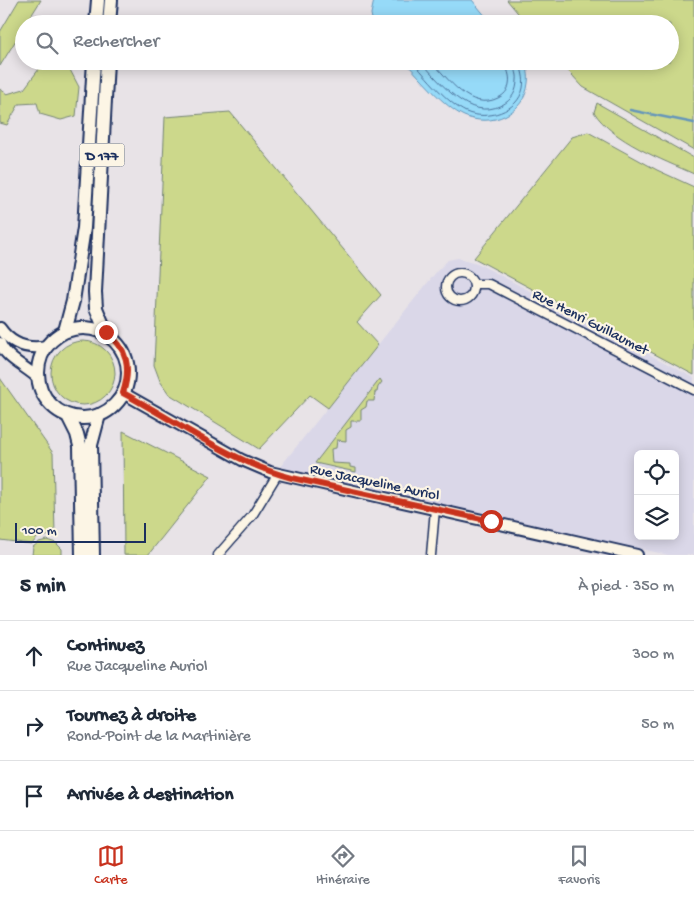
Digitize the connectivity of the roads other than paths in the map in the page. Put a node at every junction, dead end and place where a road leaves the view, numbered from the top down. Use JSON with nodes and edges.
{"nodes":[{"id":1,"x":98,"y":0,"type":"edge"},
{"id":2,"x":111,"y":0,"type":"edge"},
{"id":3,"x":97,"y":15,"type":"edge"},
{"id":4,"x":110,"y":15,"type":"edge"},
{"id":5,"x":93,"y":70,"type":"edge"},
{"id":6,"x":107,"y":70,"type":"edge"},
{"id":7,"x":474,"y":284,"type":"dead end"},
{"id":8,"x":0,"y":328,"type":"edge"},
{"id":9,"x":65,"y":331,"type":"junction"},
{"id":10,"x":106,"y":332,"type":"junction"},
{"id":11,"x":0,"y":343,"type":"edge"},
{"id":12,"x":47,"y":346,"type":"junction"},
{"id":13,"x":39,"y":379,"type":"junction"},
{"id":14,"x":694,"y":390,"type":"edge"},
{"id":15,"x":123,"y":393,"type":"junction"},
{"id":16,"x":99,"y":415,"type":"junction"},
{"id":17,"x":68,"y":416,"type":"junction"},
{"id":18,"x":278,"y":474,"type":"junction"},
{"id":19,"x":435,"y":509,"type":"junction"},
{"id":20,"x":82,"y":555,"type":"edge"},
{"id":21,"x":93,"y":555,"type":"edge"},
{"id":22,"x":218,"y":555,"type":"edge"},
{"id":23,"x":432,"y":555,"type":"edge"},
{"id":24,"x":637,"y":555,"type":"edge"}],
"edges":[{"from":1,"to":3,"type":"main road"},
{"from":2,"to":4,"type":"main road"},
{"from":5,"to":9,"type":"main road","number":"D 177"},
{"from":6,"to":10,"type":"main road","number":"D 177"},
{"from":7,"to":14,"type":"street","name":"Rue Henri Guillaumet"},
{"from":8,"to":12,"type":"street"},
{"from":9,"to":10,"type":"main road"},
{"from":9,"to":12,"type":"main road"},
{"from":10,"to":15,"type":"main road"},
{"from":11,"to":13,"type":"street"},
{"from":12,"to":13,"type":"main road"},
{"from":13,"to":17,"type":"main road"},
{"from":15,"to":16,"type":"main road"},
{"from":15,"to":18,"type":"street","name":"Rue Jacqueline Auriol"},
{"from":16,"to":17,"type":"main road"},
{"from":16,"to":21,"type":"main road"},
{"from":17,"to":20,"type":"main road"},
{"from":18,"to":19,"type":"street","name":"Rue Jacqueline Auriol"},
{"from":18,"to":22,"type":"street"},
{"from":19,"to":23,"type":"street"},
{"from":19,"to":24,"type":"street","name":"Rue Jacqueline Auriol"}]}
